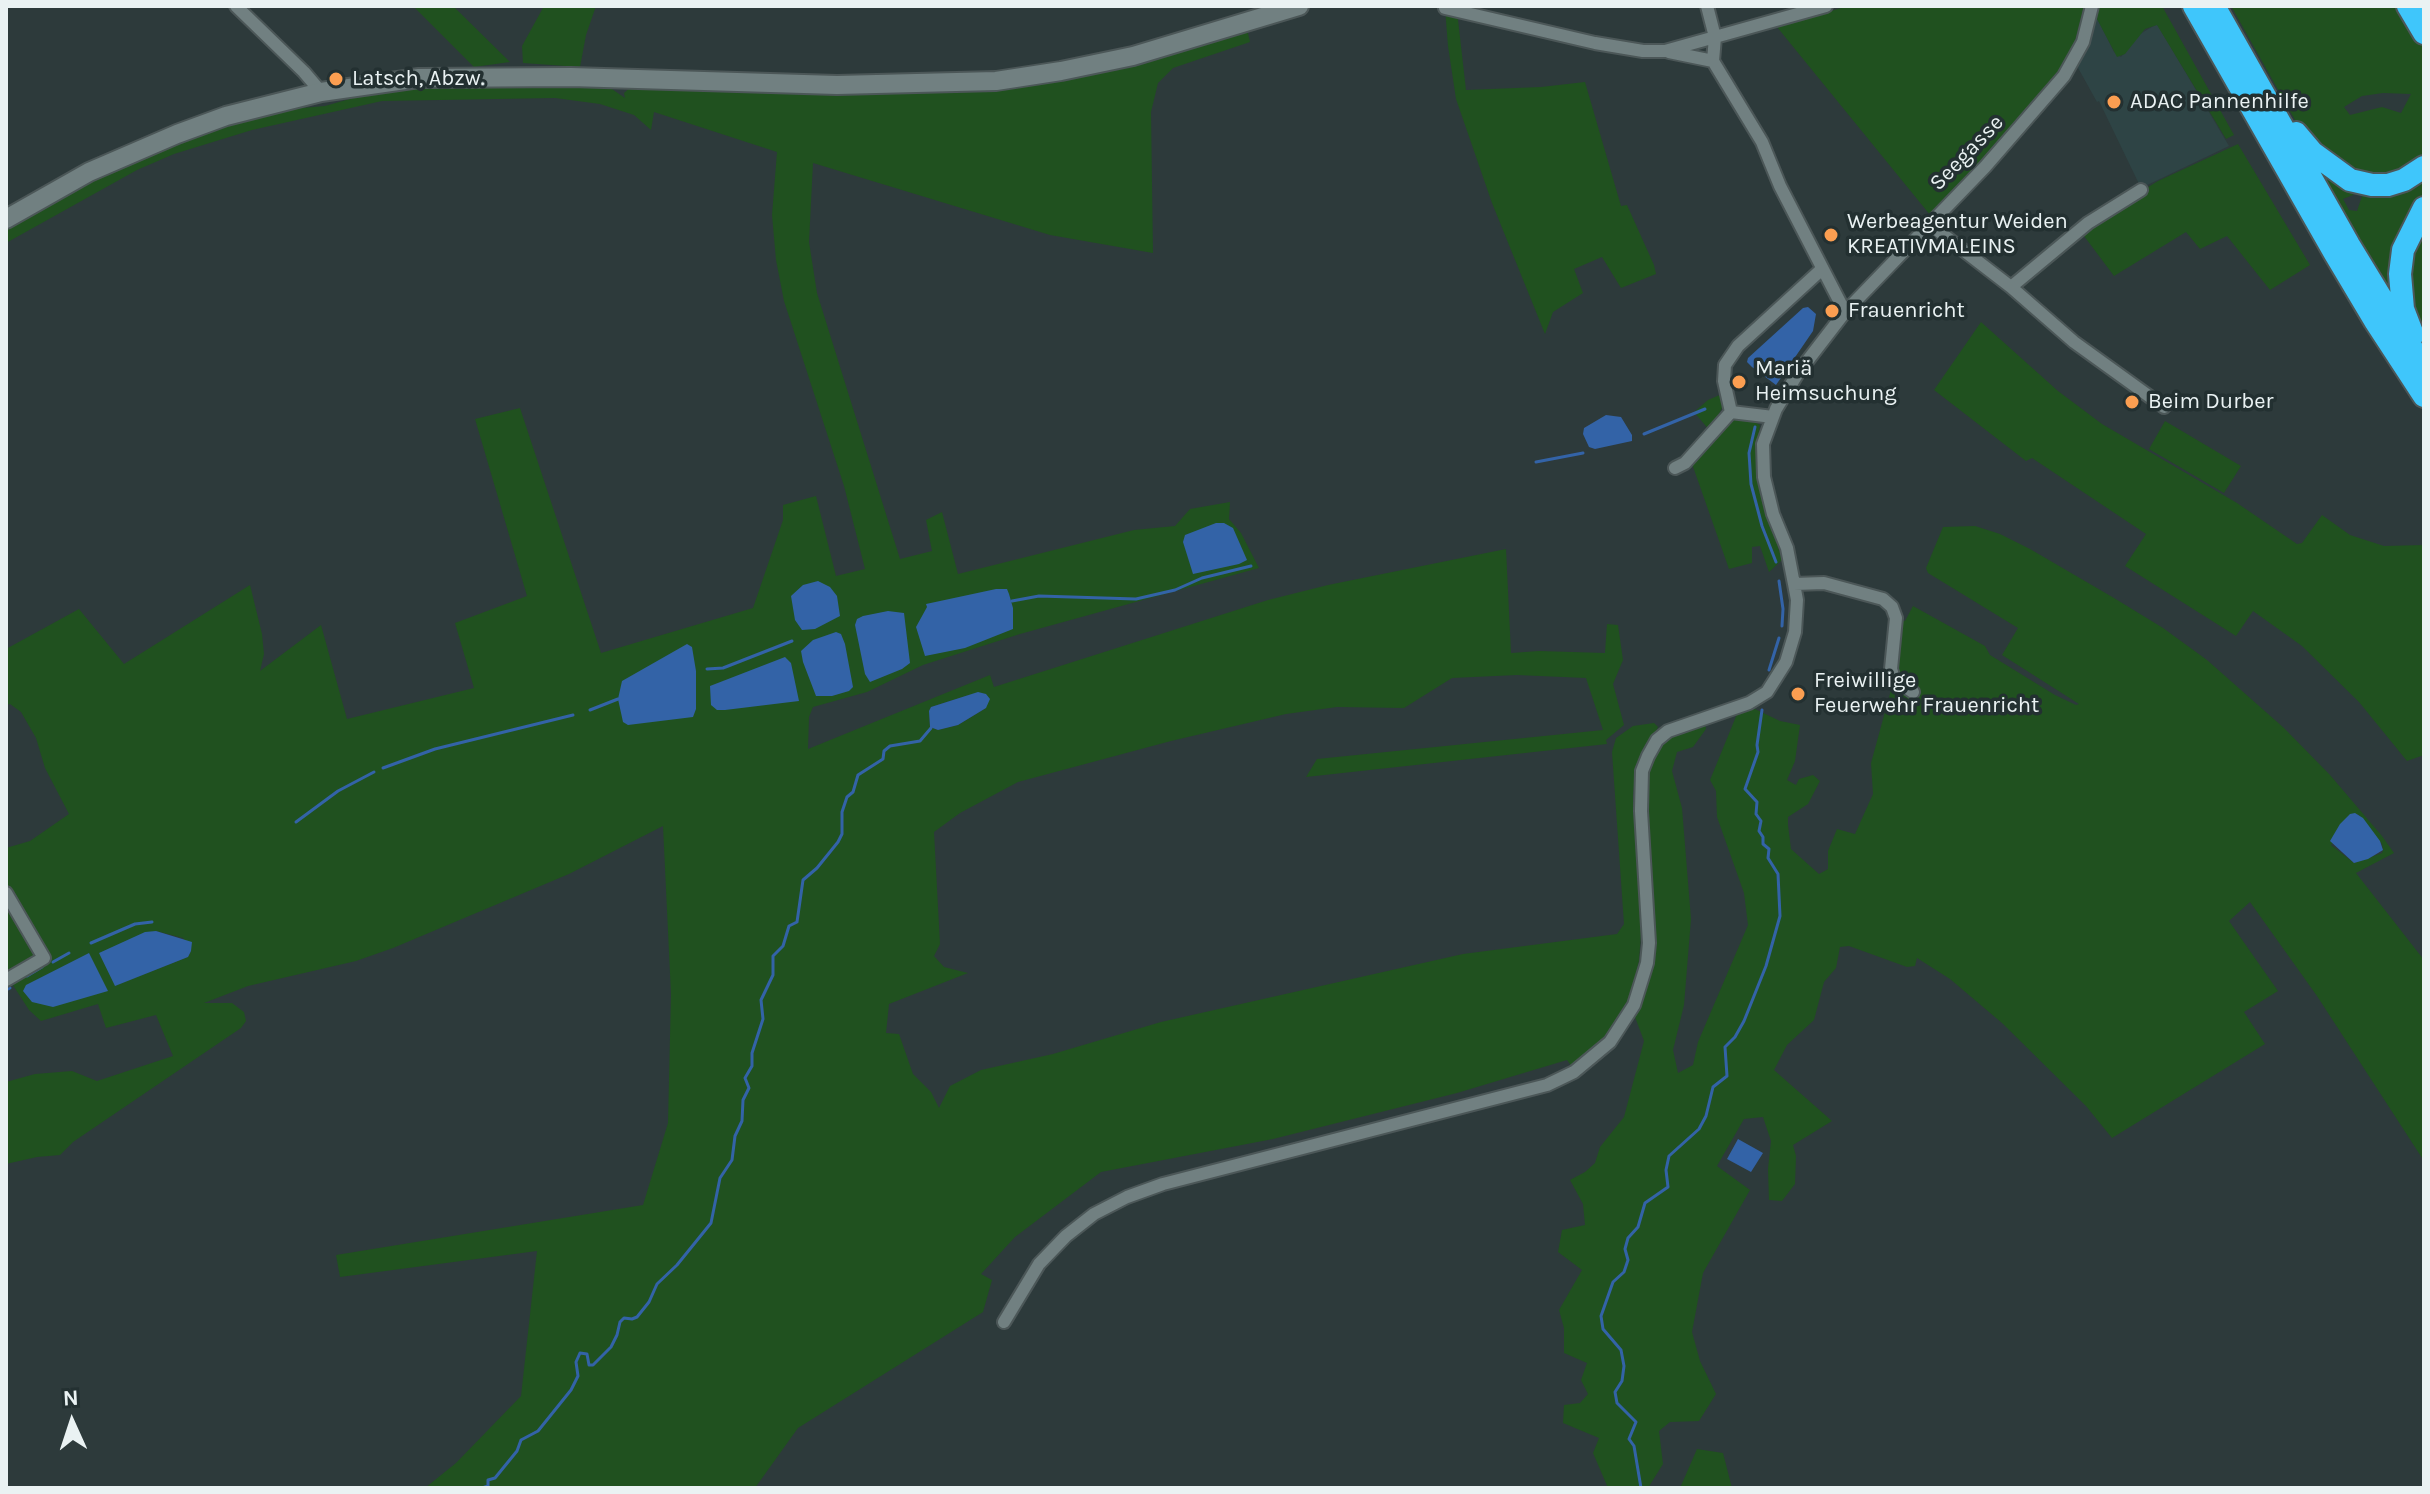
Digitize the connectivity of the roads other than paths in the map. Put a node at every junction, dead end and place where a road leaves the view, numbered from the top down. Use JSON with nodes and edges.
{"nodes":[{"id":1,"x":236,"y":6,"type":"edge"},
{"id":2,"x":1299,"y":6,"type":"edge"},
{"id":3,"x":1707,"y":6,"type":"edge"},
{"id":4,"x":1826,"y":6,"type":"edge"},
{"id":5,"x":2092,"y":6,"type":"edge"},
{"id":6,"x":2194,"y":6,"type":"edge"},
{"id":7,"x":2214,"y":6,"type":"edge"},
{"id":8,"x":2408,"y":6,"type":"edge"},
{"id":9,"x":1445,"y":8,"type":"dead end"},
{"id":10,"x":2424,"y":33,"type":"edge"},
{"id":11,"x":1715,"y":37,"type":"junction"},
{"id":12,"x":1665,"y":51,"type":"junction"},
{"id":13,"x":1713,"y":61,"type":"junction"},
{"id":14,"x":2247,"y":63,"type":"junction"},
{"id":15,"x":321,"y":92,"type":"junction"},
{"id":16,"x":2424,"y":167,"type":"edge"},
{"id":17,"x":2141,"y":190,"type":"dead end"},
{"id":18,"x":2424,"y":208,"type":"edge"},
{"id":19,"x":6,"y":219,"type":"edge"},
{"id":20,"x":1928,"y":223,"type":"junction"},
{"id":21,"x":1822,"y":269,"type":"junction"},
{"id":22,"x":2011,"y":287,"type":"junction"},
{"id":23,"x":1845,"y":312,"type":"junction"},
{"id":24,"x":2424,"y":367,"type":"edge"},
{"id":25,"x":2424,"y":396,"type":"edge"},
{"id":26,"x":2164,"y":407,"type":"dead end"},
{"id":27,"x":1731,"y":412,"type":"junction"},
{"id":28,"x":1773,"y":417,"type":"junction"},
{"id":29,"x":1675,"y":468,"type":"dead end"},
{"id":30,"x":1794,"y":584,"type":"junction"},
{"id":31,"x":1913,"y":692,"type":"dead end"},
{"id":32,"x":6,"y":893,"type":"edge"},
{"id":33,"x":6,"y":980,"type":"edge"},
{"id":34,"x":1004,"y":1322,"type":"dead end"}],
"edges":[{"from":1,"to":15,"type":"street"},
{"from":2,"to":15,"type":"main road"},
{"from":3,"to":11,"type":"street"},
{"from":4,"to":11,"type":"street"},
{"from":5,"to":20,"type":"street","name":"Seegasse"},
{"from":6,"to":25,"type":"highway"},
{"from":7,"to":14,"type":"highway"},
{"from":8,"to":10,"type":"highway"},
{"from":9,"to":12,"type":"street"},
{"from":11,"to":12,"type":"street"},
{"from":11,"to":13,"type":"street"},
{"from":12,"to":13,"type":"street"},
{"from":13,"to":21,"type":"street"},
{"from":14,"to":16,"type":"highway"},
{"from":14,"to":24,"type":"highway"},
{"from":15,"to":19,"type":"main road"},
{"from":17,"to":22,"type":"street"},
{"from":18,"to":24,"type":"highway"},
{"from":20,"to":22,"type":"street"},
{"from":20,"to":23,"type":"street","name":"Seegasse"},
{"from":21,"to":23,"type":"street"},
{"from":21,"to":27,"type":"street"},
{"from":22,"to":26,"type":"street"},
{"from":23,"to":28,"type":"street","name":"Seegasse"},
{"from":27,"to":28,"type":"street"},
{"from":27,"to":29,"type":"street"},
{"from":28,"to":30,"type":"street","name":"Seegasse"},
{"from":30,"to":31,"type":"street"},
{"from":30,"to":34,"type":"street","name":"Seegasse"},
{"from":32,"to":33,"type":"street"}]}
